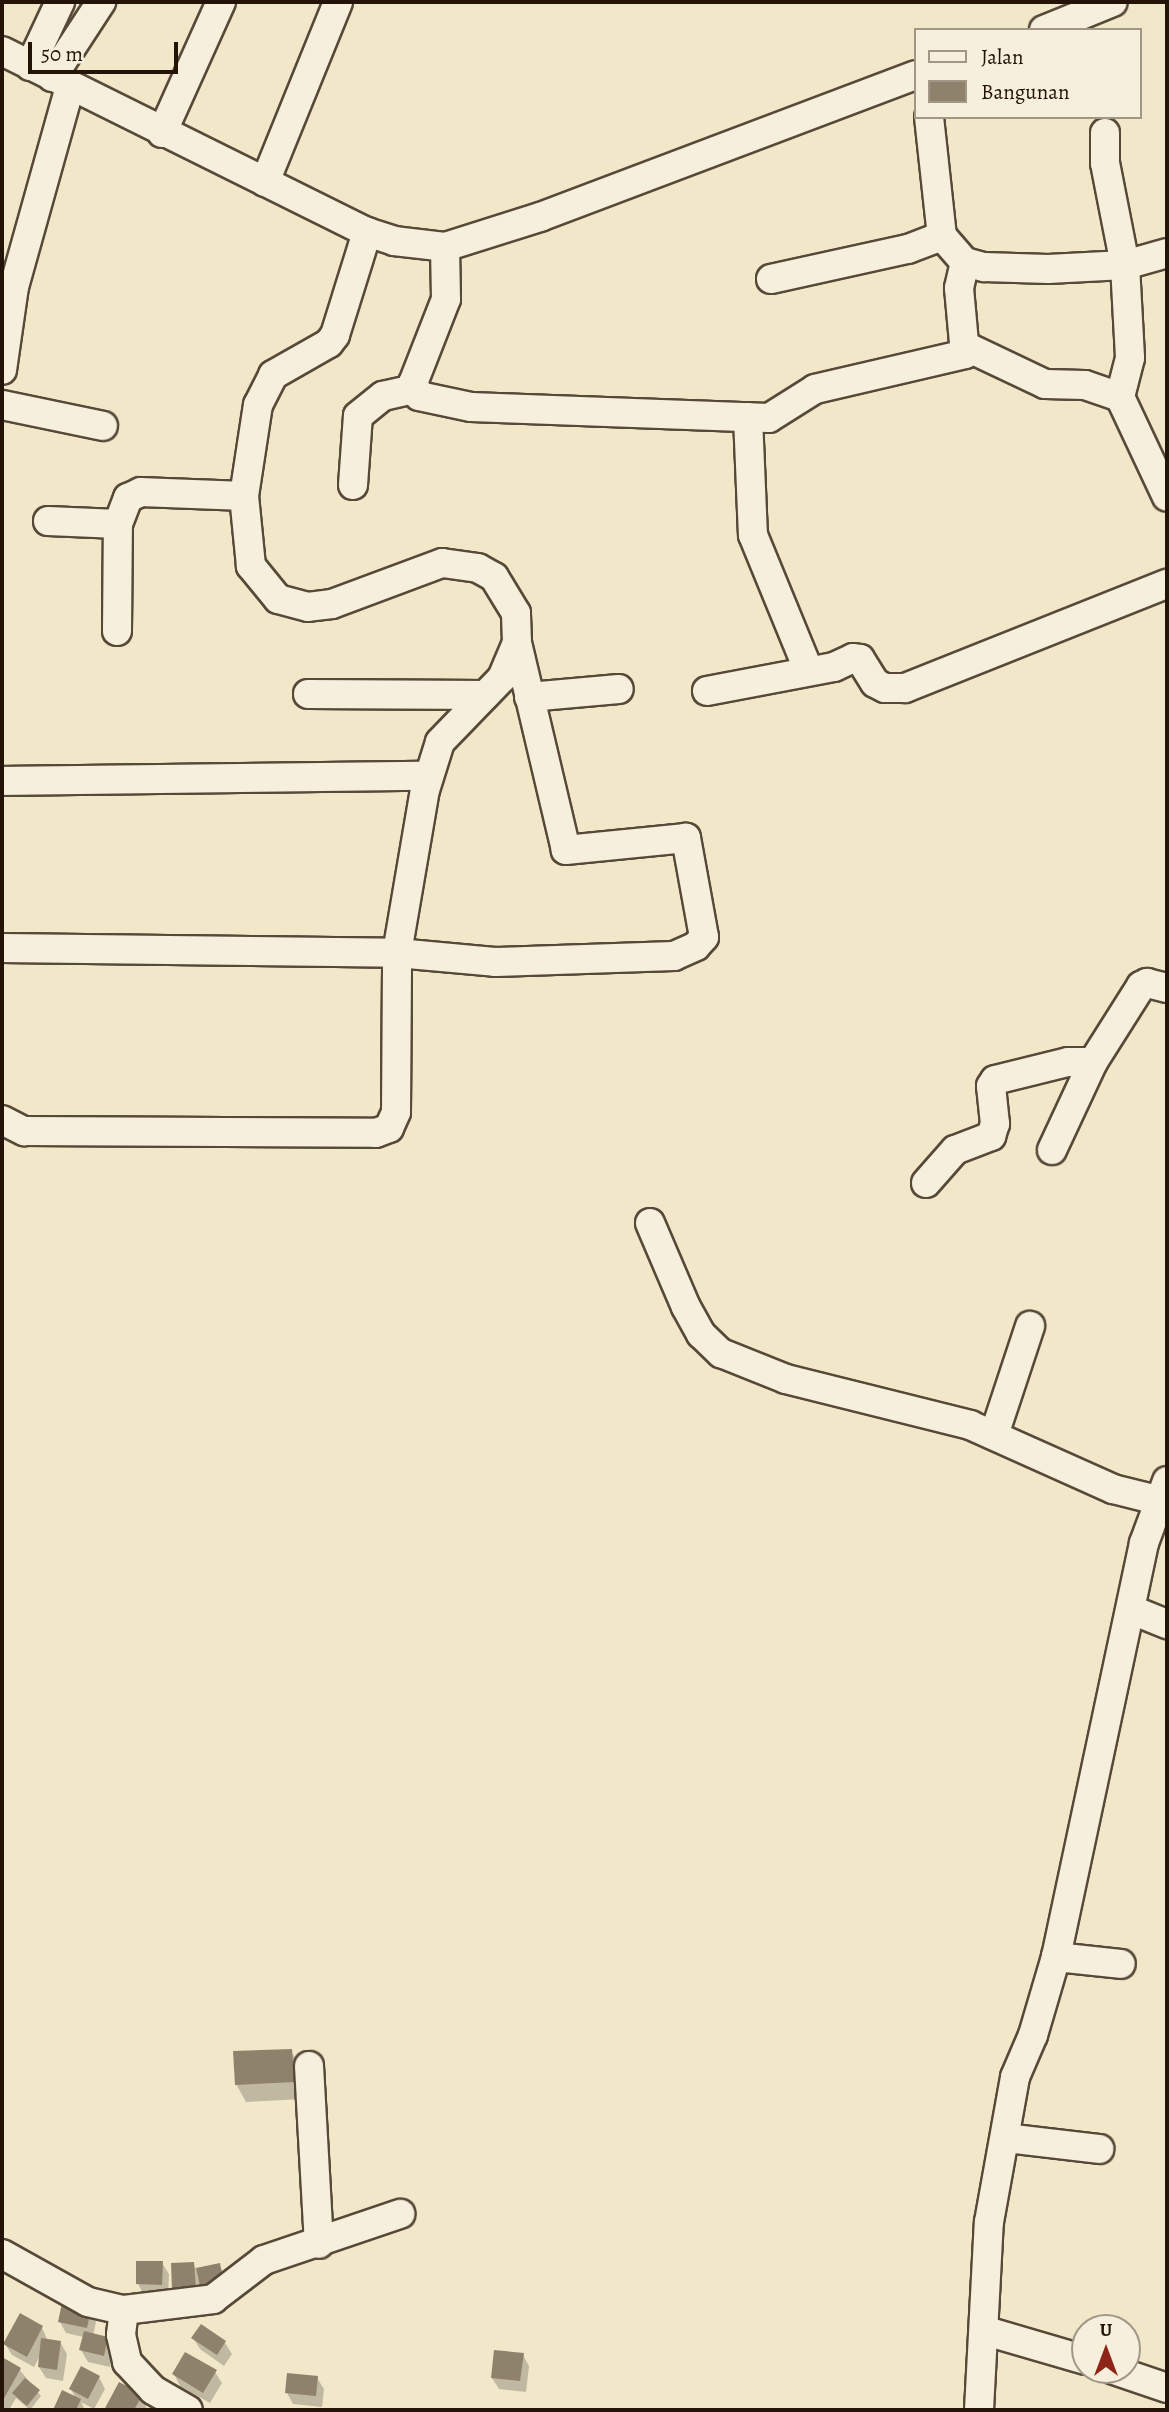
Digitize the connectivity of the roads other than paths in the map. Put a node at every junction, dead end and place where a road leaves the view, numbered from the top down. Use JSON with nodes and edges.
{"nodes":[{"id":1,"x":60,"y":2,"type":"edge"},
{"id":2,"x":102,"y":2,"type":"edge"},
{"id":3,"x":220,"y":2,"type":"edge"},
{"id":4,"x":322,"y":2,"type":"edge"},
{"id":5,"x":338,"y":2,"type":"edge"},
{"id":6,"x":1113,"y":2,"type":"edge"},
{"id":7,"x":1049,"y":28,"type":"edge"},
{"id":8,"x":2,"y":51,"type":"edge"},
{"id":9,"x":307,"y":56,"type":"junction"},
{"id":10,"x":914,"y":75,"type":"edge"},
{"id":11,"x":51,"y":77,"type":"junction"},
{"id":12,"x":929,"y":119,"type":"edge"},
{"id":13,"x":162,"y":133,"type":"junction"},
{"id":14,"x":1105,"y":133,"type":"dead end"},
{"id":15,"x":259,"y":179,"type":"junction"},
{"id":16,"x":367,"y":232,"type":"junction"},
{"id":17,"x":942,"y":236,"type":"junction"},
{"id":18,"x":445,"y":247,"type":"junction"},
{"id":19,"x":1167,"y":253,"type":"edge"},
{"id":20,"x":965,"y":261,"type":"junction"},
{"id":21,"x":1125,"y":265,"type":"junction"},
{"id":22,"x":771,"y":279,"type":"dead end"},
{"id":23,"x":967,"y":347,"type":"junction"},
{"id":24,"x":2,"y":362,"type":"edge"},
{"id":25,"x":413,"y":389,"type":"junction"},
{"id":26,"x":1120,"y":397,"type":"junction"},
{"id":27,"x":2,"y":405,"type":"edge"},
{"id":28,"x":748,"y":417,"type":"junction"},
{"id":29,"x":103,"y":426,"type":"dead end"},
{"id":30,"x":353,"y":485,"type":"dead end"},
{"id":31,"x":244,"y":496,"type":"junction"},
{"id":32,"x":1167,"y":497,"type":"edge"},
{"id":33,"x":48,"y":521,"type":"dead end"},
{"id":34,"x":118,"y":524,"type":"junction"},
{"id":35,"x":1167,"y":584,"type":"edge"},
{"id":36,"x":117,"y":631,"type":"dead end"},
{"id":37,"x":517,"y":643,"type":"junction"},
{"id":38,"x":808,"y":669,"type":"junction"},
{"id":39,"x":618,"y":689,"type":"dead end"},
{"id":40,"x":707,"y":691,"type":"dead end"},
{"id":41,"x":309,"y":694,"type":"dead end"},
{"id":42,"x":485,"y":695,"type":"junction"},
{"id":43,"x":529,"y":697,"type":"junction"},
{"id":44,"x":429,"y":776,"type":"junction"},
{"id":45,"x":2,"y":781,"type":"edge"},
{"id":46,"x":2,"y":948,"type":"edge"},
{"id":47,"x":397,"y":953,"type":"junction"},
{"id":48,"x":1167,"y":988,"type":"edge"},
{"id":49,"x":1093,"y":1062,"type":"junction"},
{"id":50,"x":2,"y":1120,"type":"edge"},
{"id":51,"x":1052,"y":1150,"type":"dead end"},
{"id":52,"x":926,"y":1183,"type":"dead end"},
{"id":53,"x":650,"y":1223,"type":"dead end"},
{"id":54,"x":1030,"y":1325,"type":"dead end"},
{"id":55,"x":994,"y":1436,"type":"junction"},
{"id":56,"x":1162,"y":1490,"type":"edge"},
{"id":57,"x":1132,"y":1610,"type":"junction"},
{"id":58,"x":1167,"y":1624,"type":"edge"},
{"id":59,"x":1056,"y":1957,"type":"junction"},
{"id":60,"x":1121,"y":1964,"type":"dead end"},
{"id":61,"x":309,"y":2066,"type":"dead end"},
{"id":62,"x":1006,"y":2138,"type":"junction"},
{"id":63,"x":1100,"y":2149,"type":"dead end"},
{"id":64,"x":400,"y":2214,"type":"dead end"},
{"id":65,"x":319,"y":2245,"type":"junction"},
{"id":66,"x":2,"y":2254,"type":"edge"},
{"id":67,"x":124,"y":2310,"type":"junction"},
{"id":68,"x":986,"y":2330,"type":"junction"},
{"id":69,"x":1071,"y":2356,"type":"edge"},
{"id":70,"x":1141,"y":2379,"type":"edge"},
{"id":71,"x":1167,"y":2388,"type":"edge"},
{"id":72,"x":147,"y":2400,"type":"edge"},
{"id":73,"x":188,"y":2410,"type":"edge"},
{"id":74,"x":979,"y":2410,"type":"edge"}],
"edges":[{"from":1,"to":11,"type":"street"},
{"from":2,"to":11,"type":"street"},
{"from":3,"to":13,"type":"street"},
{"from":4,"to":9,"type":"street"},
{"from":5,"to":9,"type":"street"},
{"from":6,"to":7,"type":"street"},
{"from":8,"to":11,"type":"street"},
{"from":9,"to":15,"type":"street"},
{"from":10,"to":18,"type":"street"},
{"from":11,"to":13,"type":"street"},
{"from":11,"to":24,"type":"street"},
{"from":12,"to":17,"type":"street"},
{"from":13,"to":15,"type":"street"},
{"from":14,"to":21,"type":"street"},
{"from":15,"to":16,"type":"street"},
{"from":16,"to":18,"type":"street"},
{"from":16,"to":31,"type":"street"},
{"from":17,"to":20,"type":"street"},
{"from":17,"to":22,"type":"street"},
{"from":18,"to":25,"type":"street"},
{"from":19,"to":21,"type":"street"},
{"from":20,"to":21,"type":"street"},
{"from":20,"to":23,"type":"street"},
{"from":21,"to":26,"type":"street"},
{"from":23,"to":26,"type":"street"},
{"from":23,"to":28,"type":"street"},
{"from":25,"to":28,"type":"street"},
{"from":25,"to":30,"type":"street"},
{"from":26,"to":32,"type":"street"},
{"from":27,"to":29,"type":"street"},
{"from":28,"to":38,"type":"street"},
{"from":31,"to":34,"type":"street"},
{"from":31,"to":37,"type":"street"},
{"from":33,"to":34,"type":"street"},
{"from":34,"to":36,"type":"street"},
{"from":35,"to":38,"type":"street"},
{"from":37,"to":42,"type":"street"},
{"from":37,"to":43,"type":"street"},
{"from":38,"to":40,"type":"street"},
{"from":39,"to":43,"type":"street"},
{"from":41,"to":42,"type":"street"},
{"from":42,"to":44,"type":"street"},
{"from":43,"to":47,"type":"street"},
{"from":44,"to":45,"type":"street"},
{"from":44,"to":47,"type":"street"},
{"from":46,"to":47,"type":"street"},
{"from":47,"to":50,"type":"street"},
{"from":48,"to":49,"type":"street"},
{"from":49,"to":51,"type":"street"},
{"from":49,"to":52,"type":"street"},
{"from":53,"to":55,"type":"street"},
{"from":54,"to":55,"type":"street"},
{"from":55,"to":56,"type":"street"},
{"from":56,"to":57,"type":"street"},
{"from":57,"to":58,"type":"street"},
{"from":57,"to":59,"type":"street"},
{"from":59,"to":60,"type":"street"},
{"from":59,"to":62,"type":"street"},
{"from":61,"to":65,"type":"street"},
{"from":62,"to":63,"type":"street"},
{"from":62,"to":68,"type":"street"},
{"from":64,"to":65,"type":"street"},
{"from":65,"to":67,"type":"street"},
{"from":66,"to":67,"type":"street"},
{"from":67,"to":72,"type":"street"},
{"from":68,"to":69,"type":"street"},
{"from":68,"to":74,"type":"street"},
{"from":70,"to":71,"type":"street"},
{"from":72,"to":73,"type":"street"}]}
